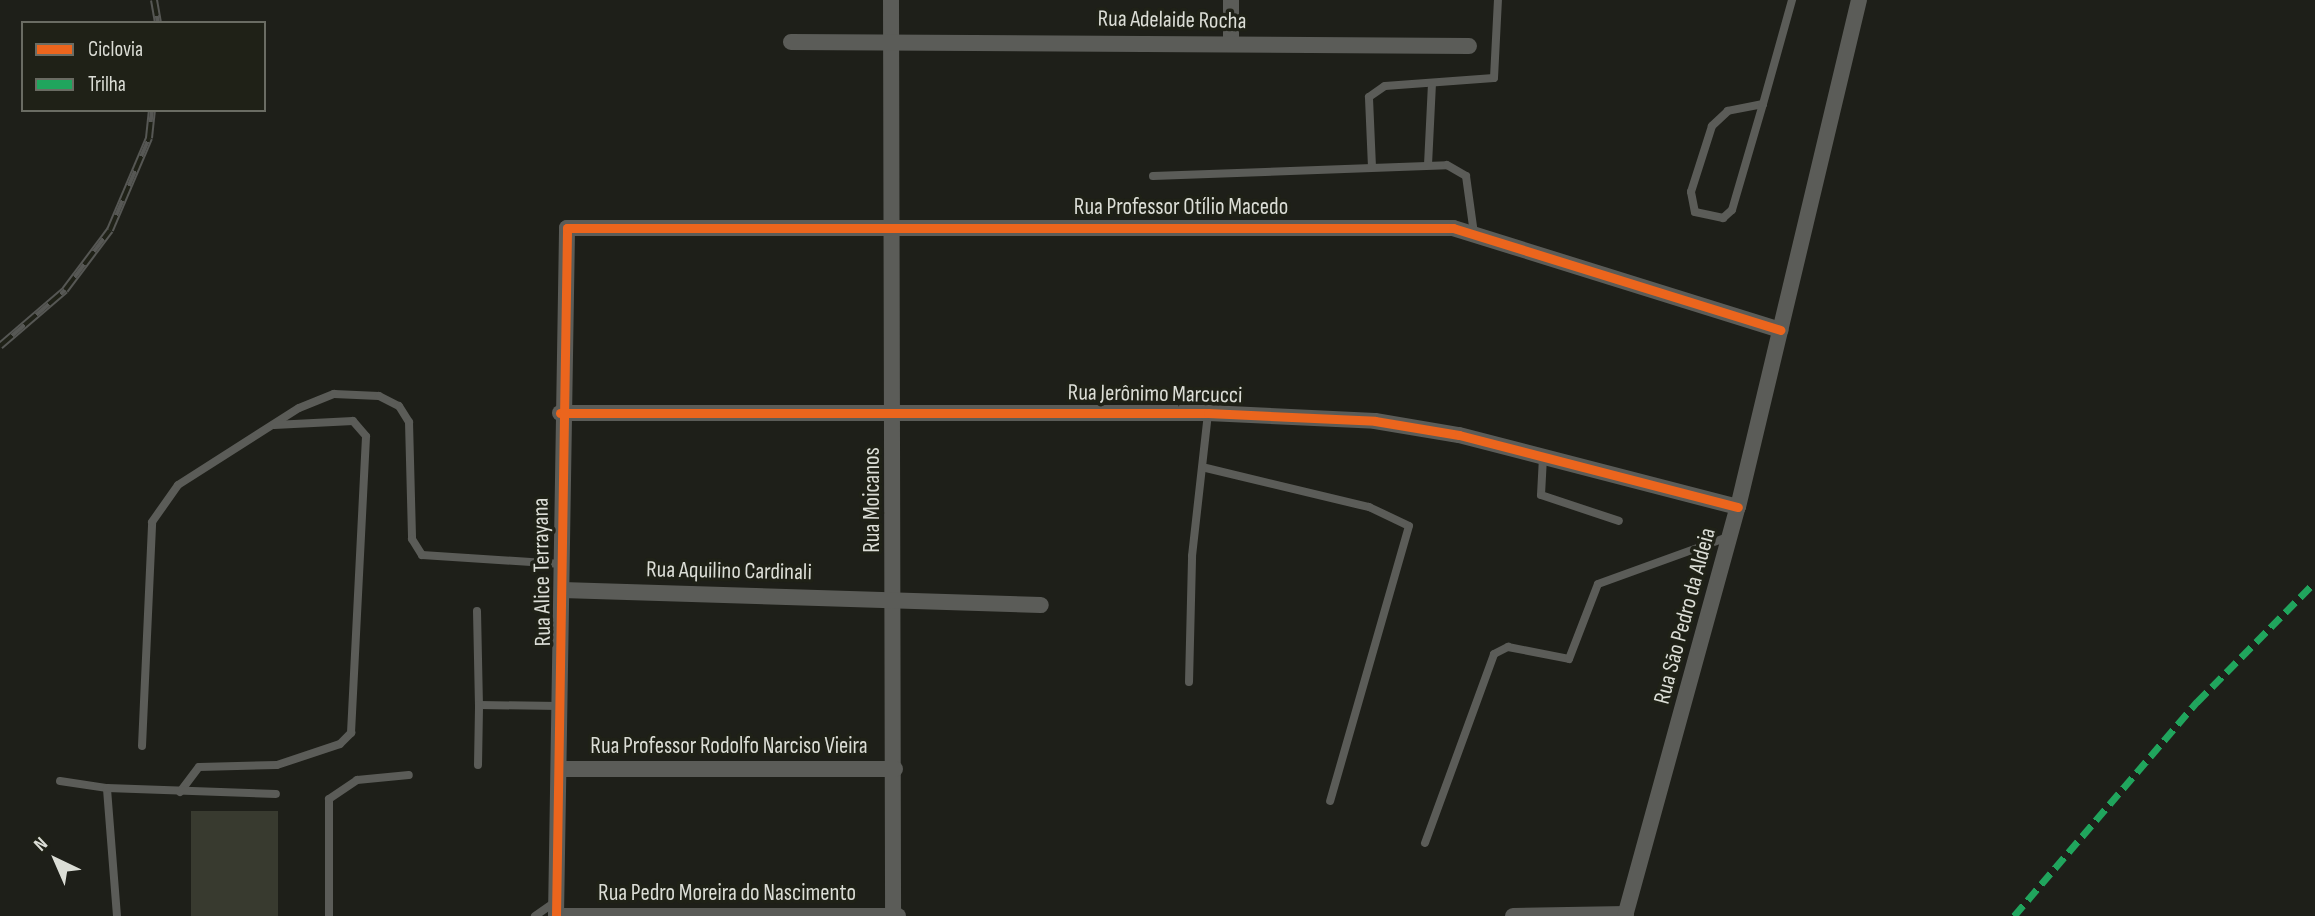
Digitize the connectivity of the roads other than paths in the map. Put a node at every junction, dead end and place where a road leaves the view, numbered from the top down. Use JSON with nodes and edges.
{"nodes":[{"id":1,"x":891,"y":0,"type":"edge"},
{"id":2,"x":1231,"y":0,"type":"edge"},
{"id":3,"x":1498,"y":0,"type":"edge"},
{"id":4,"x":1792,"y":0,"type":"edge"},
{"id":5,"x":1859,"y":0,"type":"edge"},
{"id":6,"x":892,"y":41,"type":"junction"},
{"id":7,"x":791,"y":42,"type":"dead end"},
{"id":8,"x":1231,"y":44,"type":"junction"},
{"id":9,"x":1469,"y":46,"type":"dead end"},
{"id":10,"x":1432,"y":85,"type":"junction"},
{"id":11,"x":1763,"y":104,"type":"junction"},
{"id":12,"x":1428,"y":165,"type":"junction"},
{"id":13,"x":1372,"y":167,"type":"junction"},
{"id":14,"x":1153,"y":176,"type":"dead end"},
{"id":15,"x":893,"y":223,"type":"junction"},
{"id":16,"x":567,"y":228,"type":"joint"},
{"id":17,"x":1474,"y":234,"type":"junction"},
{"id":18,"x":1780,"y":330,"type":"junction"},
{"id":19,"x":894,"y":410,"type":"junction"},
{"id":20,"x":560,"y":413,"type":"junction"},
{"id":21,"x":1209,"y":413,"type":"junction"},
{"id":22,"x":274,"y":425,"type":"junction"},
{"id":23,"x":1543,"y":457,"type":"junction"},
{"id":24,"x":1206,"y":468,"type":"junction"},
{"id":25,"x":1738,"y":507,"type":"junction"},
{"id":26,"x":1619,"y":521,"type":"dead end"},
{"id":27,"x":1731,"y":535,"type":"junction"},
{"id":28,"x":562,"y":564,"type":"junction"},
{"id":29,"x":562,"y":590,"type":"junction"},
{"id":30,"x":895,"y":598,"type":"junction"},
{"id":31,"x":1041,"y":605,"type":"dead end"},
{"id":32,"x":477,"y":611,"type":"dead end"},
{"id":33,"x":1189,"y":682,"type":"dead end"},
{"id":34,"x":479,"y":705,"type":"junction"},
{"id":35,"x":563,"y":706,"type":"junction"},
{"id":36,"x":142,"y":746,"type":"dead end"},
{"id":37,"x":478,"y":765,"type":"dead end"},
{"id":38,"x":562,"y":769,"type":"junction"},
{"id":39,"x":895,"y":769,"type":"junction"},
{"id":40,"x":409,"y":775,"type":"dead end"},
{"id":41,"x":60,"y":781,"type":"dead end"},
{"id":42,"x":107,"y":788,"type":"junction"},
{"id":43,"x":180,"y":792,"type":"junction"},
{"id":44,"x":276,"y":794,"type":"dead end"},
{"id":45,"x":1330,"y":801,"type":"dead end"},
{"id":46,"x":1425,"y":843,"type":"dead end"},
{"id":47,"x":556,"y":911,"type":"edge"},
{"id":48,"x":1625,"y":915,"type":"edge"},
{"id":49,"x":117,"y":916,"type":"edge"},
{"id":50,"x":329,"y":916,"type":"edge"},
{"id":51,"x":535,"y":916,"type":"edge"},
{"id":52,"x":893,"y":916,"type":"edge"},
{"id":53,"x":898,"y":916,"type":"edge"},
{"id":54,"x":1513,"y":916,"type":"edge"}],
"edges":[{"from":1,"to":6,"type":"street","name":"Rua Moicanos"},
{"from":2,"to":8,"type":"street"},
{"from":3,"to":10,"type":"lane"},
{"from":4,"to":11,"type":"lane"},
{"from":5,"to":18,"type":"street","name":"Rua São Pedro da Aldeia"},
{"from":6,"to":7,"type":"street","name":"Rua Adelaide Rocha"},
{"from":6,"to":8,"type":"street","name":"Rua Adelaide Rocha"},
{"from":6,"to":15,"type":"street","name":"Rua Moicanos"},
{"from":8,"to":9,"type":"street","name":"Rua Adelaide Rocha"},
{"from":10,"to":12,"type":"lane"},
{"from":10,"to":13,"type":"lane"},
{"from":11,"to":11,"type":"lane"},
{"from":12,"to":13,"type":"lane"},
{"from":12,"to":17,"type":"lane"},
{"from":13,"to":14,"type":"lane"},
{"from":15,"to":16,"type":"street","name":"Rua Professor Otílio Macedo"},
{"from":15,"to":17,"type":"street","name":"Rua Professor Otílio Macedo"},
{"from":15,"to":19,"type":"street","name":"Rua Moicanos"},
{"from":16,"to":20,"type":"street","name":"Rua Alice Terrayana"},
{"from":17,"to":18,"type":"street","name":"Rua Professor Otílio Macedo"},
{"from":18,"to":25,"type":"street","name":"Rua São Pedro da Aldeia"},
{"from":19,"to":20,"type":"street","name":"Rua Jerônimo Marcucci"},
{"from":19,"to":21,"type":"street","name":"Rua Jerônimo Marcucci"},
{"from":19,"to":30,"type":"street","name":"Rua Moicanos"},
{"from":20,"to":28,"type":"street","name":"Rua Alice Terrayana"},
{"from":21,"to":23,"type":"street","name":"Rua Jerônimo Marcucci"},
{"from":21,"to":24,"type":"lane"},
{"from":22,"to":28,"type":"lane"},
{"from":22,"to":36,"type":"lane"},
{"from":22,"to":43,"type":"lane"},
{"from":23,"to":25,"type":"street","name":"Rua Jerônimo Marcucci"},
{"from":23,"to":26,"type":"lane"},
{"from":24,"to":33,"type":"lane"},
{"from":24,"to":45,"type":"lane"},
{"from":25,"to":27,"type":"street","name":"Rua São Pedro da Aldeia"},
{"from":27,"to":46,"type":"lane"},
{"from":27,"to":48,"type":"street","name":"Rua São Pedro da Aldeia"},
{"from":28,"to":29,"type":"street","name":"Rua Alice Terrayana"},
{"from":29,"to":30,"type":"street","name":"Rua Aquilino Cardinali"},
{"from":29,"to":35,"type":"street","name":"Rua Alice Terrayana"},
{"from":30,"to":31,"type":"street","name":"Rua Aquilino Cardinali"},
{"from":30,"to":39,"type":"street","name":"Rua Moicanos"},
{"from":32,"to":34,"type":"lane"},
{"from":34,"to":35,"type":"lane"},
{"from":34,"to":37,"type":"lane"},
{"from":35,"to":38,"type":"street","name":"Rua Alice Terrayana"},
{"from":38,"to":39,"type":"street","name":"Rua Professor Rodolfo Narciso Vieira"},
{"from":38,"to":47,"type":"street","name":"Rua Alice Terrayana"},
{"from":39,"to":52,"type":"street","name":"Rua Moicanos"},
{"from":40,"to":50,"type":"lane"},
{"from":41,"to":42,"type":"lane"},
{"from":42,"to":43,"type":"lane"},
{"from":42,"to":49,"type":"lane"},
{"from":43,"to":44,"type":"lane"},
{"from":47,"to":51,"type":"lane"},
{"from":47,"to":52,"type":"street","name":"Rua Pedro Moreira do Nascimento"},
{"from":48,"to":54,"type":"street"},
{"from":52,"to":53,"type":"street","name":"Rua Pedro Moreira do Nascimento"}]}
